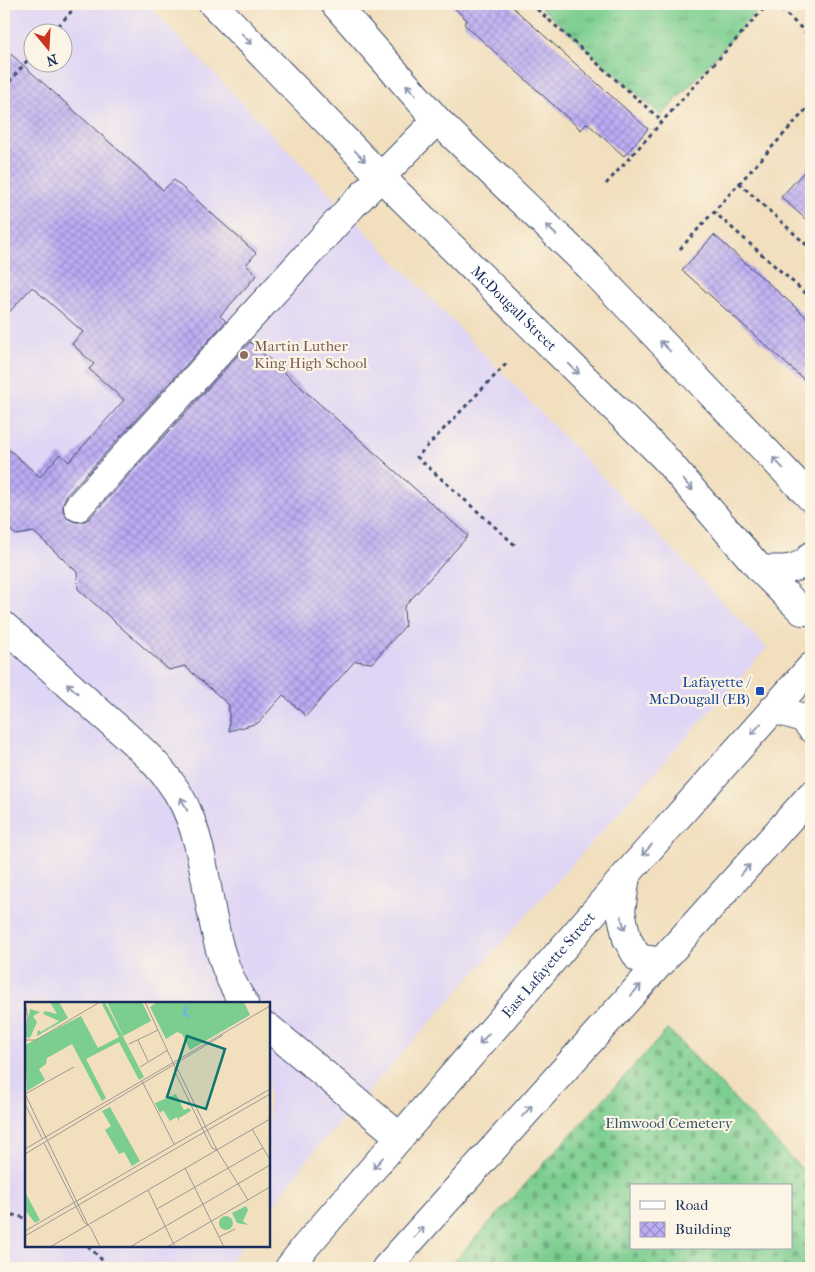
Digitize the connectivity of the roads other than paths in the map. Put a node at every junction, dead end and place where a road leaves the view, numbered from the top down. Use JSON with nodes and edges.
{"nodes":[{"id":1,"x":213,"y":4,"type":"edge"},
{"id":2,"x":335,"y":4,"type":"edge"},
{"id":3,"x":437,"y":120,"type":"junction"},
{"id":4,"x":381,"y":177,"type":"junction"},
{"id":5,"x":811,"y":498,"type":"edge"},
{"id":6,"x":78,"y":507,"type":"dead end"},
{"id":7,"x":811,"y":556,"type":"edge"},
{"id":8,"x":760,"y":569,"type":"junction"},
{"id":9,"x":811,"y":611,"type":"edge"},
{"id":10,"x":4,"y":626,"type":"edge"},
{"id":11,"x":811,"y":667,"type":"edge"},
{"id":12,"x":773,"y":710,"type":"junction"},
{"id":13,"x":811,"y":728,"type":"edge"},
{"id":14,"x":811,"y":795,"type":"edge"},
{"id":15,"x":626,"y":874,"type":"junction"},
{"id":16,"x":662,"y":962,"type":"junction"},
{"id":17,"x":243,"y":1002,"type":"edge"},
{"id":18,"x":270,"y":1029,"type":"edge"},
{"id":19,"x":400,"y":1137,"type":"junction"},
{"id":20,"x":289,"y":1268,"type":"edge"},
{"id":21,"x":386,"y":1268,"type":"edge"}],
"edges":[{"from":1,"to":4,"type":"street","name":"McDougall Street","one_way":true},
{"from":3,"to":2,"type":"street","one_way":true},
{"from":3,"to":4,"type":"street"},
{"from":5,"to":3,"type":"street","one_way":true},
{"from":4,"to":6,"type":"street"},
{"from":4,"to":8,"type":"street","name":"McDougall Street","one_way":true},
{"from":7,"to":8,"type":"street"},
{"from":8,"to":9,"type":"street","name":"McDougall Street"},
{"from":17,"to":10,"type":"street","one_way":true},
{"from":11,"to":12,"type":"street","name":"East Lafayette Street"},
{"from":12,"to":13,"type":"street"},
{"from":12,"to":15,"type":"street","name":"East Lafayette Street","one_way":true},
{"from":16,"to":14,"type":"street","one_way":true},
{"from":15,"to":16,"type":"street","one_way":true},
{"from":15,"to":19,"type":"street","name":"East Lafayette Street","one_way":true},
{"from":21,"to":16,"type":"street","one_way":true},
{"from":18,"to":19,"type":"street"},
{"from":19,"to":20,"type":"street","name":"East Lafayette Street","one_way":true}]}
